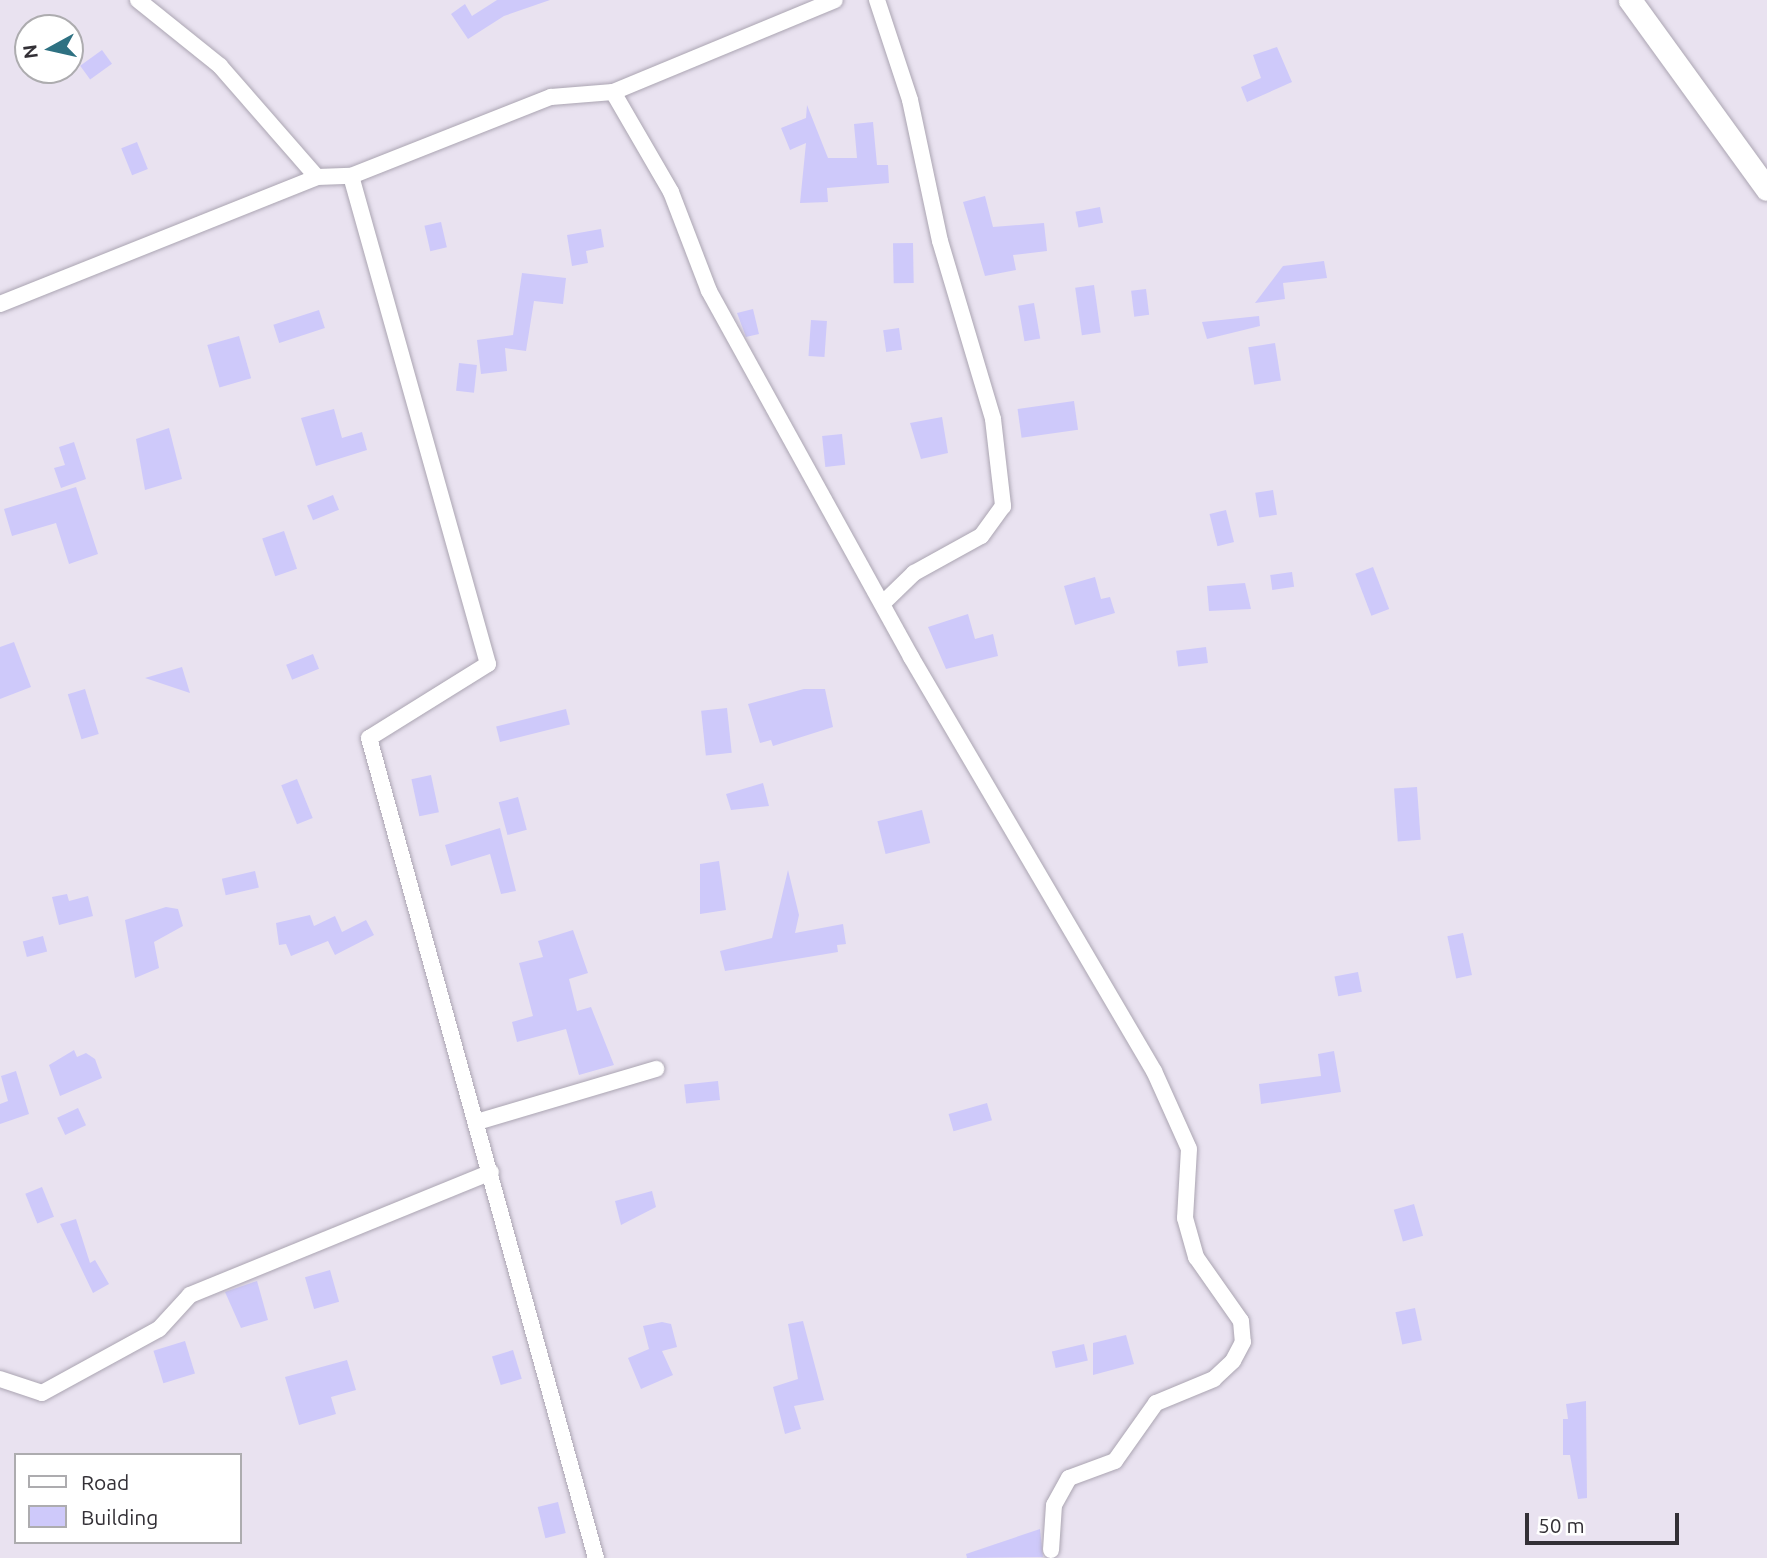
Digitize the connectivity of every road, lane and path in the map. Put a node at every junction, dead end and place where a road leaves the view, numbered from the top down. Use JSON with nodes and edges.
{"nodes":[{"id":1,"x":138,"y":0,"type":"edge"},
{"id":2,"x":835,"y":0,"type":"edge"},
{"id":3,"x":877,"y":0,"type":"edge"},
{"id":4,"x":1630,"y":0,"type":"edge"},
{"id":5,"x":613,"y":92,"type":"junction"},
{"id":6,"x":351,"y":176,"type":"junction"},
{"id":7,"x":317,"y":177,"type":"junction"},
{"id":8,"x":1767,"y":189,"type":"edge"},
{"id":9,"x":0,"y":304,"type":"edge"},
{"id":10,"x":883,"y":603,"type":"junction"},
{"id":11,"x":656,"y":1069,"type":"dead end"},
{"id":12,"x":477,"y":1122,"type":"junction"},
{"id":13,"x":491,"y":1172,"type":"junction"},
{"id":14,"x":0,"y":1379,"type":"edge"},
{"id":15,"x":1051,"y":1550,"type":"dead end"},
{"id":16,"x":596,"y":1558,"type":"edge"}],
"edges":[{"from":1,"to":7,"type":"street"},
{"from":2,"to":5,"type":"street"},
{"from":3,"to":10,"type":"street"},
{"from":4,"to":8,"type":"main road"},
{"from":5,"to":6,"type":"street"},
{"from":5,"to":10,"type":"street"},
{"from":6,"to":7,"type":"street"},
{"from":6,"to":12,"type":"street"},
{"from":7,"to":9,"type":"street"},
{"from":10,"to":15,"type":"street"},
{"from":11,"to":12,"type":"street"},
{"from":12,"to":13,"type":"street"},
{"from":13,"to":14,"type":"street"},
{"from":13,"to":16,"type":"street"}]}
